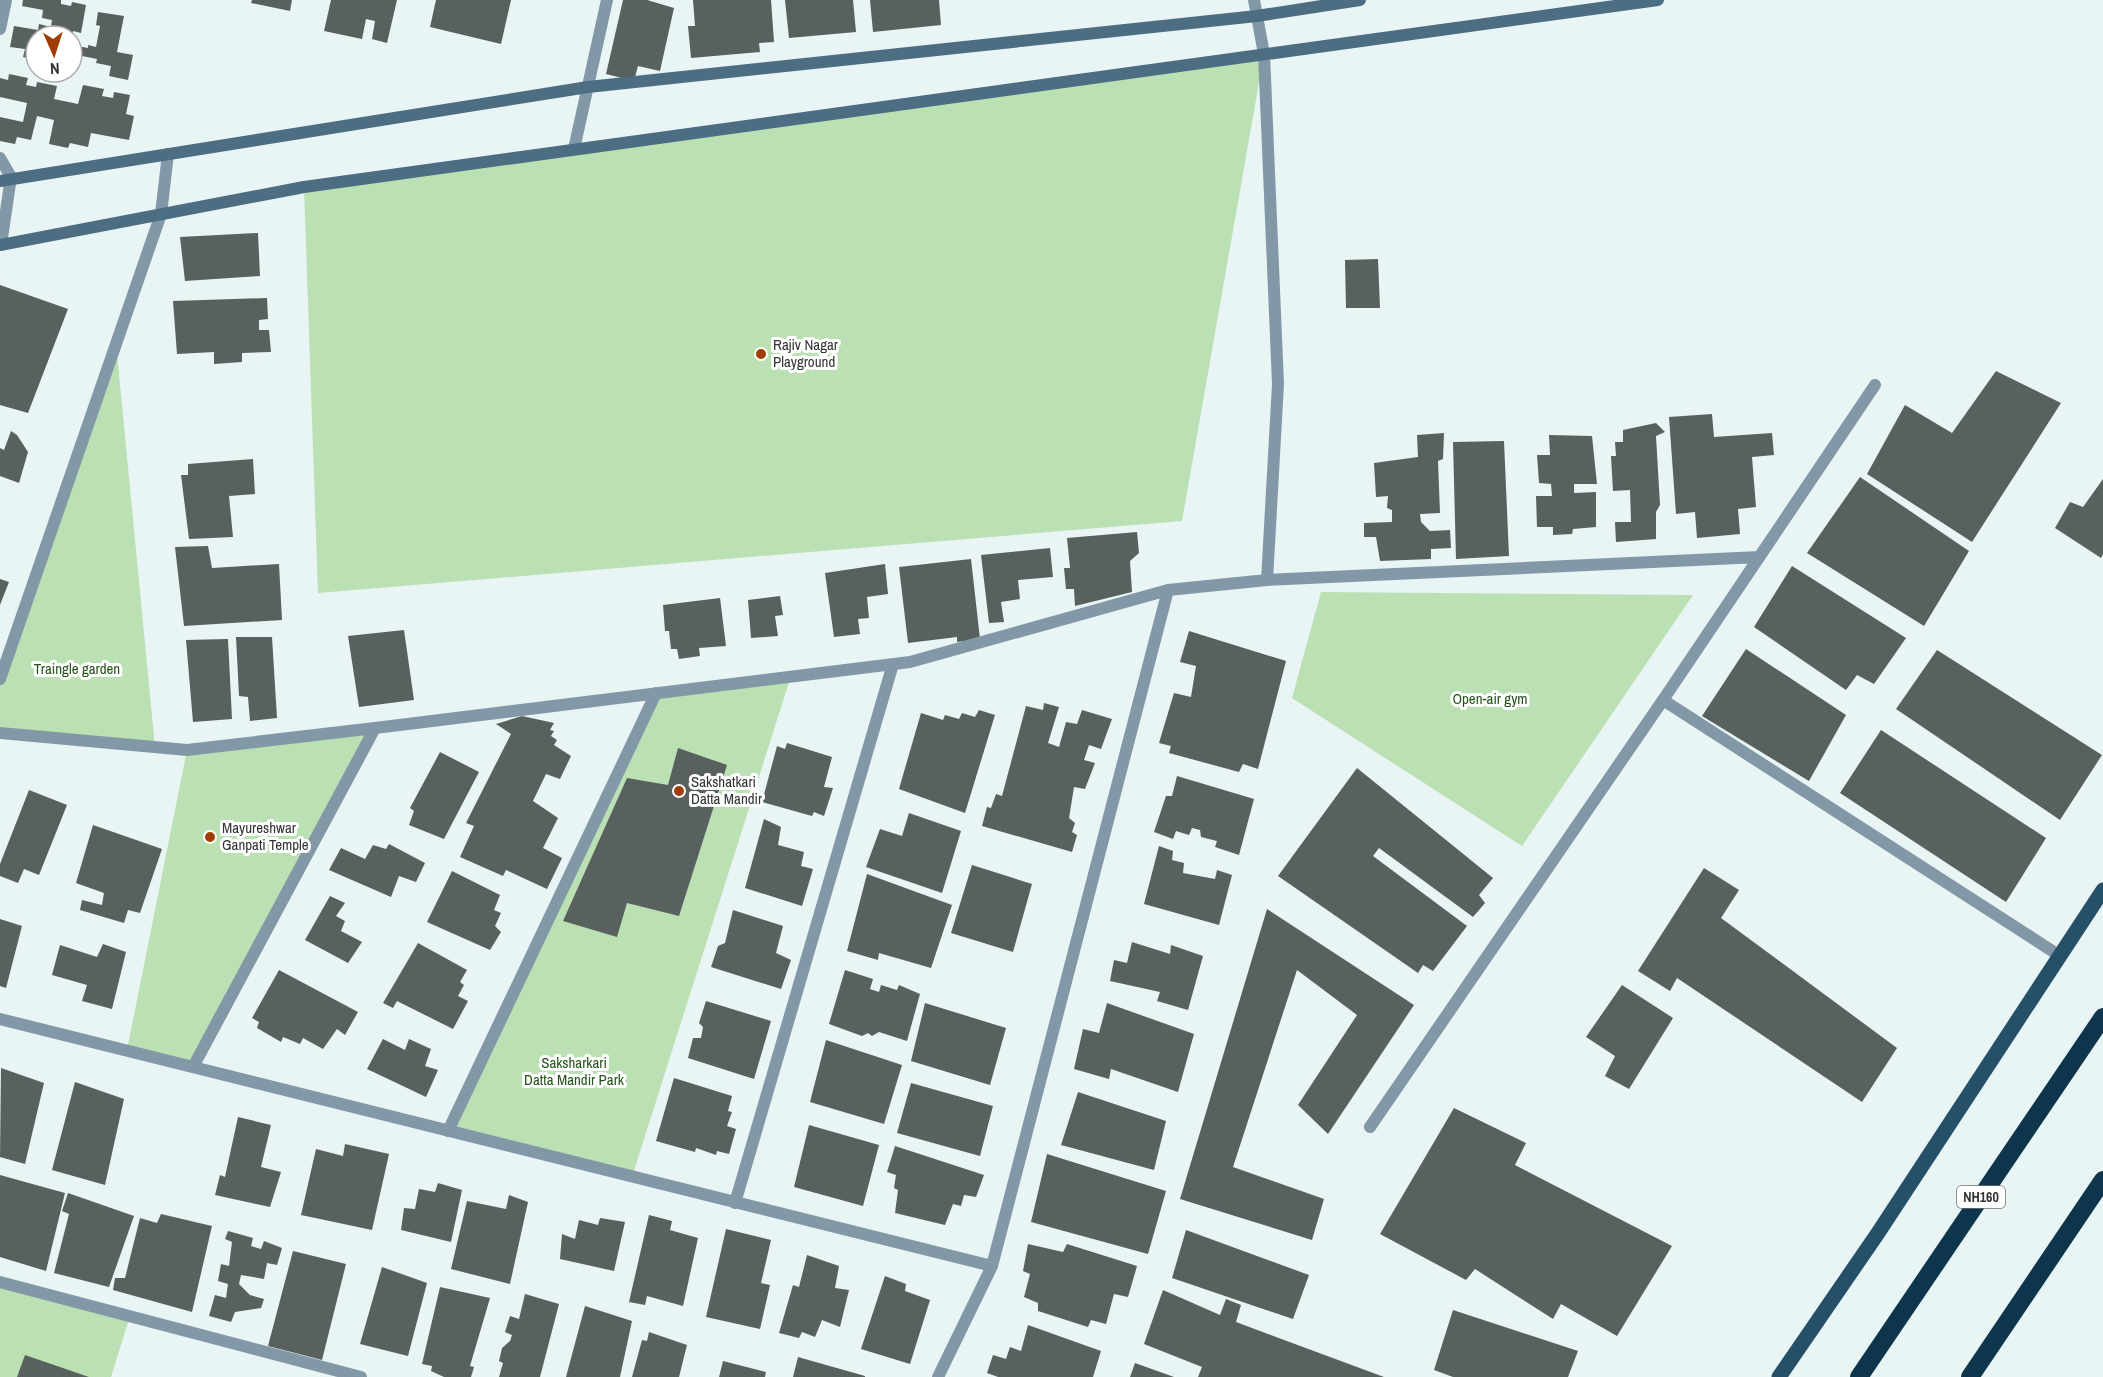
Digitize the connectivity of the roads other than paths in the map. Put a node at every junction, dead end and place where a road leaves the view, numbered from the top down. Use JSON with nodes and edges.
{"nodes":[{"id":1,"x":6,"y":0,"type":"edge"},
{"id":2,"x":607,"y":0,"type":"edge"},
{"id":3,"x":1254,"y":0,"type":"edge"},
{"id":4,"x":1360,"y":0,"type":"edge"},
{"id":5,"x":1658,"y":0,"type":"edge"},
{"id":6,"x":1257,"y":16,"type":"junction"},
{"id":7,"x":0,"y":29,"type":"edge"},
{"id":8,"x":1264,"y":54,"type":"junction"},
{"id":9,"x":588,"y":87,"type":"junction"},
{"id":10,"x":574,"y":149,"type":"junction"},
{"id":11,"x":168,"y":154,"type":"junction"},
{"id":12,"x":0,"y":158,"type":"edge"},
{"id":13,"x":5,"y":179,"type":"edge"},
{"id":14,"x":161,"y":214,"type":"junction"},
{"id":15,"x":0,"y":245,"type":"edge"},
{"id":16,"x":1875,"y":385,"type":"dead end"},
{"id":17,"x":1759,"y":557,"type":"junction"},
{"id":18,"x":1267,"y":580,"type":"junction"},
{"id":19,"x":1168,"y":590,"type":"junction"},
{"id":20,"x":892,"y":664,"type":"junction"},
{"id":21,"x":0,"y":679,"type":"edge"},
{"id":22,"x":656,"y":693,"type":"junction"},
{"id":23,"x":1663,"y":700,"type":"junction"},
{"id":24,"x":375,"y":728,"type":"junction"},
{"id":25,"x":0,"y":733,"type":"edge"},
{"id":26,"x":2103,"y":890,"type":"edge"},
{"id":27,"x":2060,"y":956,"type":"junction"},
{"id":28,"x":2103,"y":1017,"type":"edge"},
{"id":29,"x":0,"y":1018,"type":"edge"},
{"id":30,"x":193,"y":1066,"type":"junction"},
{"id":31,"x":1370,"y":1127,"type":"dead end"},
{"id":32,"x":448,"y":1131,"type":"junction"},
{"id":33,"x":2103,"y":1180,"type":"edge"},
{"id":34,"x":735,"y":1203,"type":"junction"},
{"id":35,"x":992,"y":1266,"type":"junction"},
{"id":36,"x":0,"y":1282,"type":"edge"},
{"id":37,"x":362,"y":1377,"type":"edge"},
{"id":38,"x":938,"y":1377,"type":"edge"},
{"id":39,"x":1779,"y":1377,"type":"edge"},
{"id":40,"x":1859,"y":1377,"type":"edge"},
{"id":41,"x":1970,"y":1377,"type":"edge"}],
"edges":[{"from":1,"to":7,"type":"street"},
{"from":2,"to":9,"type":"street"},
{"from":3,"to":6,"type":"street"},
{"from":4,"to":6,"type":"street"},
{"from":5,"to":8,"type":"street"},
{"from":6,"to":8,"type":"street"},
{"from":6,"to":9,"type":"street"},
{"from":8,"to":10,"type":"street"},
{"from":8,"to":18,"type":"street"},
{"from":9,"to":10,"type":"street"},
{"from":9,"to":11,"type":"street"},
{"from":10,"to":14,"type":"street"},
{"from":11,"to":13,"type":"street"},
{"from":11,"to":14,"type":"street"},
{"from":12,"to":13,"type":"street"},
{"from":13,"to":15,"type":"street"},
{"from":14,"to":15,"type":"street"},
{"from":14,"to":21,"type":"street"},
{"from":16,"to":17,"type":"street"},
{"from":17,"to":18,"type":"street"},
{"from":17,"to":23,"type":"street"},
{"from":18,"to":19,"type":"street"},
{"from":19,"to":20,"type":"street"},
{"from":19,"to":35,"type":"street"},
{"from":20,"to":22,"type":"street"},
{"from":20,"to":34,"type":"street"},
{"from":22,"to":24,"type":"street"},
{"from":22,"to":32,"type":"street"},
{"from":23,"to":27,"type":"street"},
{"from":23,"to":31,"type":"street"},
{"from":24,"to":25,"type":"street"},
{"from":24,"to":30,"type":"street"},
{"from":26,"to":27,"type":"main road"},
{"from":27,"to":39,"type":"main road"},
{"from":28,"to":40,"type":"highway","number":"NH160"},
{"from":29,"to":30,"type":"street"},
{"from":30,"to":32,"type":"street"},
{"from":32,"to":34,"type":"street"},
{"from":33,"to":41,"type":"highway"},
{"from":34,"to":35,"type":"street"},
{"from":35,"to":38,"type":"street"},
{"from":36,"to":37,"type":"street"}]}
